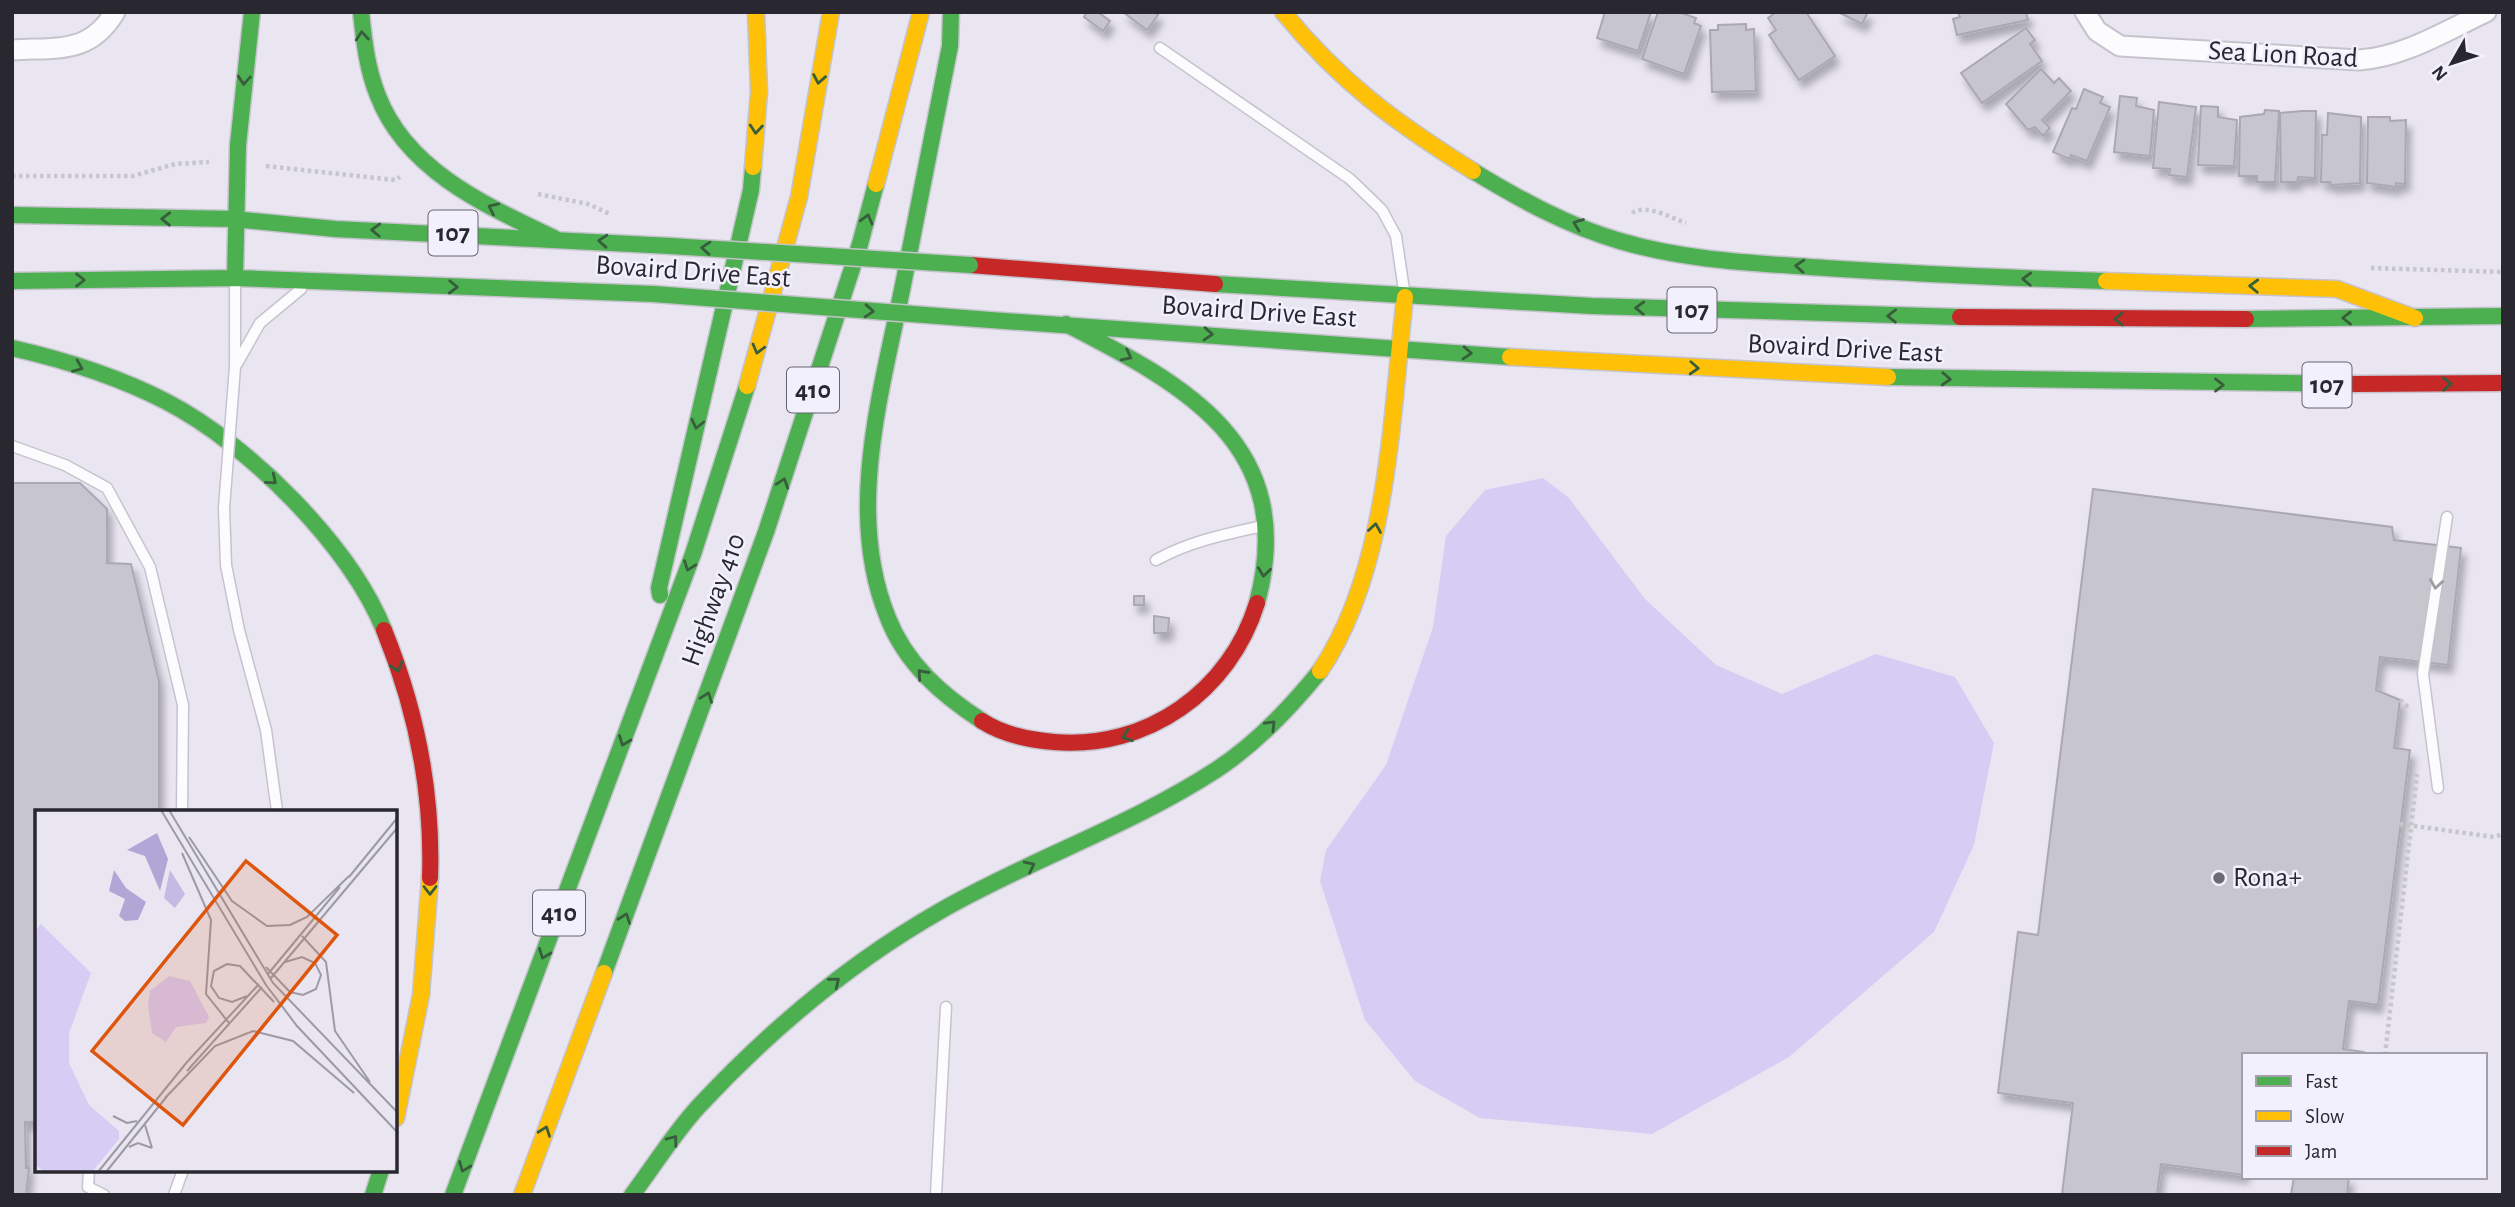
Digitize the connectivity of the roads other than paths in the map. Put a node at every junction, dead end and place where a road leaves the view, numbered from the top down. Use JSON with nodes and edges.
{"nodes":[{"id":1,"x":116,"y":12,"type":"edge"},
{"id":2,"x":251,"y":12,"type":"edge"},
{"id":3,"x":361,"y":12,"type":"edge"},
{"id":4,"x":755,"y":12,"type":"edge"},
{"id":5,"x":831,"y":12,"type":"edge"},
{"id":6,"x":921,"y":12,"type":"edge"},
{"id":7,"x":951,"y":12,"type":"edge"},
{"id":8,"x":1283,"y":12,"type":"edge"},
{"id":9,"x":2085,"y":12,"type":"edge"},
{"id":10,"x":2486,"y":12,"type":"edge"},
{"id":11,"x":1160,"y":48,"type":"dead end"},
{"id":12,"x":12,"y":50,"type":"edge"},
{"id":13,"x":12,"y":215,"type":"edge"},
{"id":14,"x":234,"y":219,"type":"junction"},
{"id":15,"x":554,"y":238,"type":"junction"},
{"id":16,"x":235,"y":278,"type":"junction"},
{"id":17,"x":12,"y":281,"type":"edge"},
{"id":18,"x":311,"y":282,"type":"junction"},
{"id":19,"x":1405,"y":297,"type":"junction"},
{"id":20,"x":2503,"y":316,"type":"edge"},
{"id":21,"x":2415,"y":318,"type":"junction"},
{"id":22,"x":1066,"y":324,"type":"junction"},
{"id":23,"x":12,"y":348,"type":"edge"},
{"id":24,"x":1399,"y":348,"type":"junction"},
{"id":25,"x":235,"y":367,"type":"junction"},
{"id":26,"x":2503,"y":383,"type":"edge"},
{"id":27,"x":12,"y":446,"type":"edge"},
{"id":28,"x":2447,"y":517,"type":"dead end"},
{"id":29,"x":1265,"y":525,"type":"junction"},
{"id":30,"x":1156,"y":560,"type":"dead end"},
{"id":31,"x":665,"y":632,"type":"junction"},
{"id":32,"x":2438,"y":788,"type":"dead end"},
{"id":33,"x":182,"y":810,"type":"edge"},
{"id":34,"x":277,"y":810,"type":"edge"},
{"id":35,"x":946,"y":1007,"type":"dead end"},
{"id":36,"x":397,"y":1114,"type":"edge"},
{"id":37,"x":89,"y":1172,"type":"edge"},
{"id":38,"x":182,"y":1172,"type":"edge"},
{"id":39,"x":380,"y":1172,"type":"edge"},
{"id":40,"x":104,"y":1195,"type":"edge"},
{"id":41,"x":174,"y":1195,"type":"edge"},
{"id":42,"x":373,"y":1195,"type":"edge"},
{"id":43,"x":453,"y":1195,"type":"edge"},
{"id":44,"x":522,"y":1195,"type":"edge"},
{"id":45,"x":632,"y":1195,"type":"edge"},
{"id":46,"x":936,"y":1195,"type":"edge"}],
"edges":[{"from":1,"to":12,"type":"street"},
{"from":2,"to":14,"type":"main road","one_way":true},
{"from":15,"to":3,"type":"main road","one_way":true},
{"from":4,"to":31,"type":"main road","one_way":true},
{"from":5,"to":31,"type":"main road","name":"Highway 410","number":"410","one_way":true},
{"from":44,"to":6,"type":"main road","name":"Highway 410","number":"410","one_way":true},
{"from":29,"to":7,"type":"main road","one_way":true},
{"from":21,"to":8,"type":"main road","one_way":true},
{"from":9,"to":10,"type":"street","name":"Sea Lion Road"},
{"from":11,"to":19,"type":"lane"},
{"from":14,"to":13,"type":"main road","name":"Bovaird Drive East","one_way":true},
{"from":15,"to":14,"type":"main road","name":"Bovaird Drive East","number":"107","one_way":true},
{"from":14,"to":16,"type":"main road"},
{"from":19,"to":15,"type":"main road","name":"Bovaird Drive East","number":"107","one_way":true,"bridge":true},
{"from":17,"to":16,"type":"main road","name":"Bovaird Drive East","one_way":true},
{"from":16,"to":18,"type":"main road","name":"Bovaird Drive East","number":"107"},
{"from":16,"to":25,"type":"lane"},
{"from":18,"to":22,"type":"main road","name":"Bovaird Drive East","number":"107","one_way":true,"bridge":true},
{"from":18,"to":25,"type":"lane"},
{"from":21,"to":19,"type":"main road","name":"Bovaird Drive East","number":"107","one_way":true},
{"from":19,"to":24,"type":"main road"},
{"from":20,"to":21,"type":"main road","name":"Bovaird Drive East","number":"107"},
{"from":22,"to":24,"type":"main road","name":"Bovaird Drive East","number":"107","one_way":true},
{"from":22,"to":29,"type":"main road","one_way":true},
{"from":23,"to":36,"type":"main road","one_way":true},
{"from":24,"to":26,"type":"main road","name":"Bovaird Drive East","number":"107","one_way":true},
{"from":45,"to":24,"type":"main road","one_way":true},
{"from":25,"to":34,"type":"lane","bridge":true},
{"from":27,"to":33,"type":"lane"},
{"from":28,"to":32,"type":"lane","one_way":true},
{"from":29,"to":30,"type":"lane"},
{"from":31,"to":43,"type":"main road","name":"Highway 410","number":"410","one_way":true},
{"from":35,"to":46,"type":"lane"},
{"from":37,"to":40,"type":"lane"},
{"from":38,"to":41,"type":"lane"},
{"from":39,"to":42,"type":"main road"}]}
